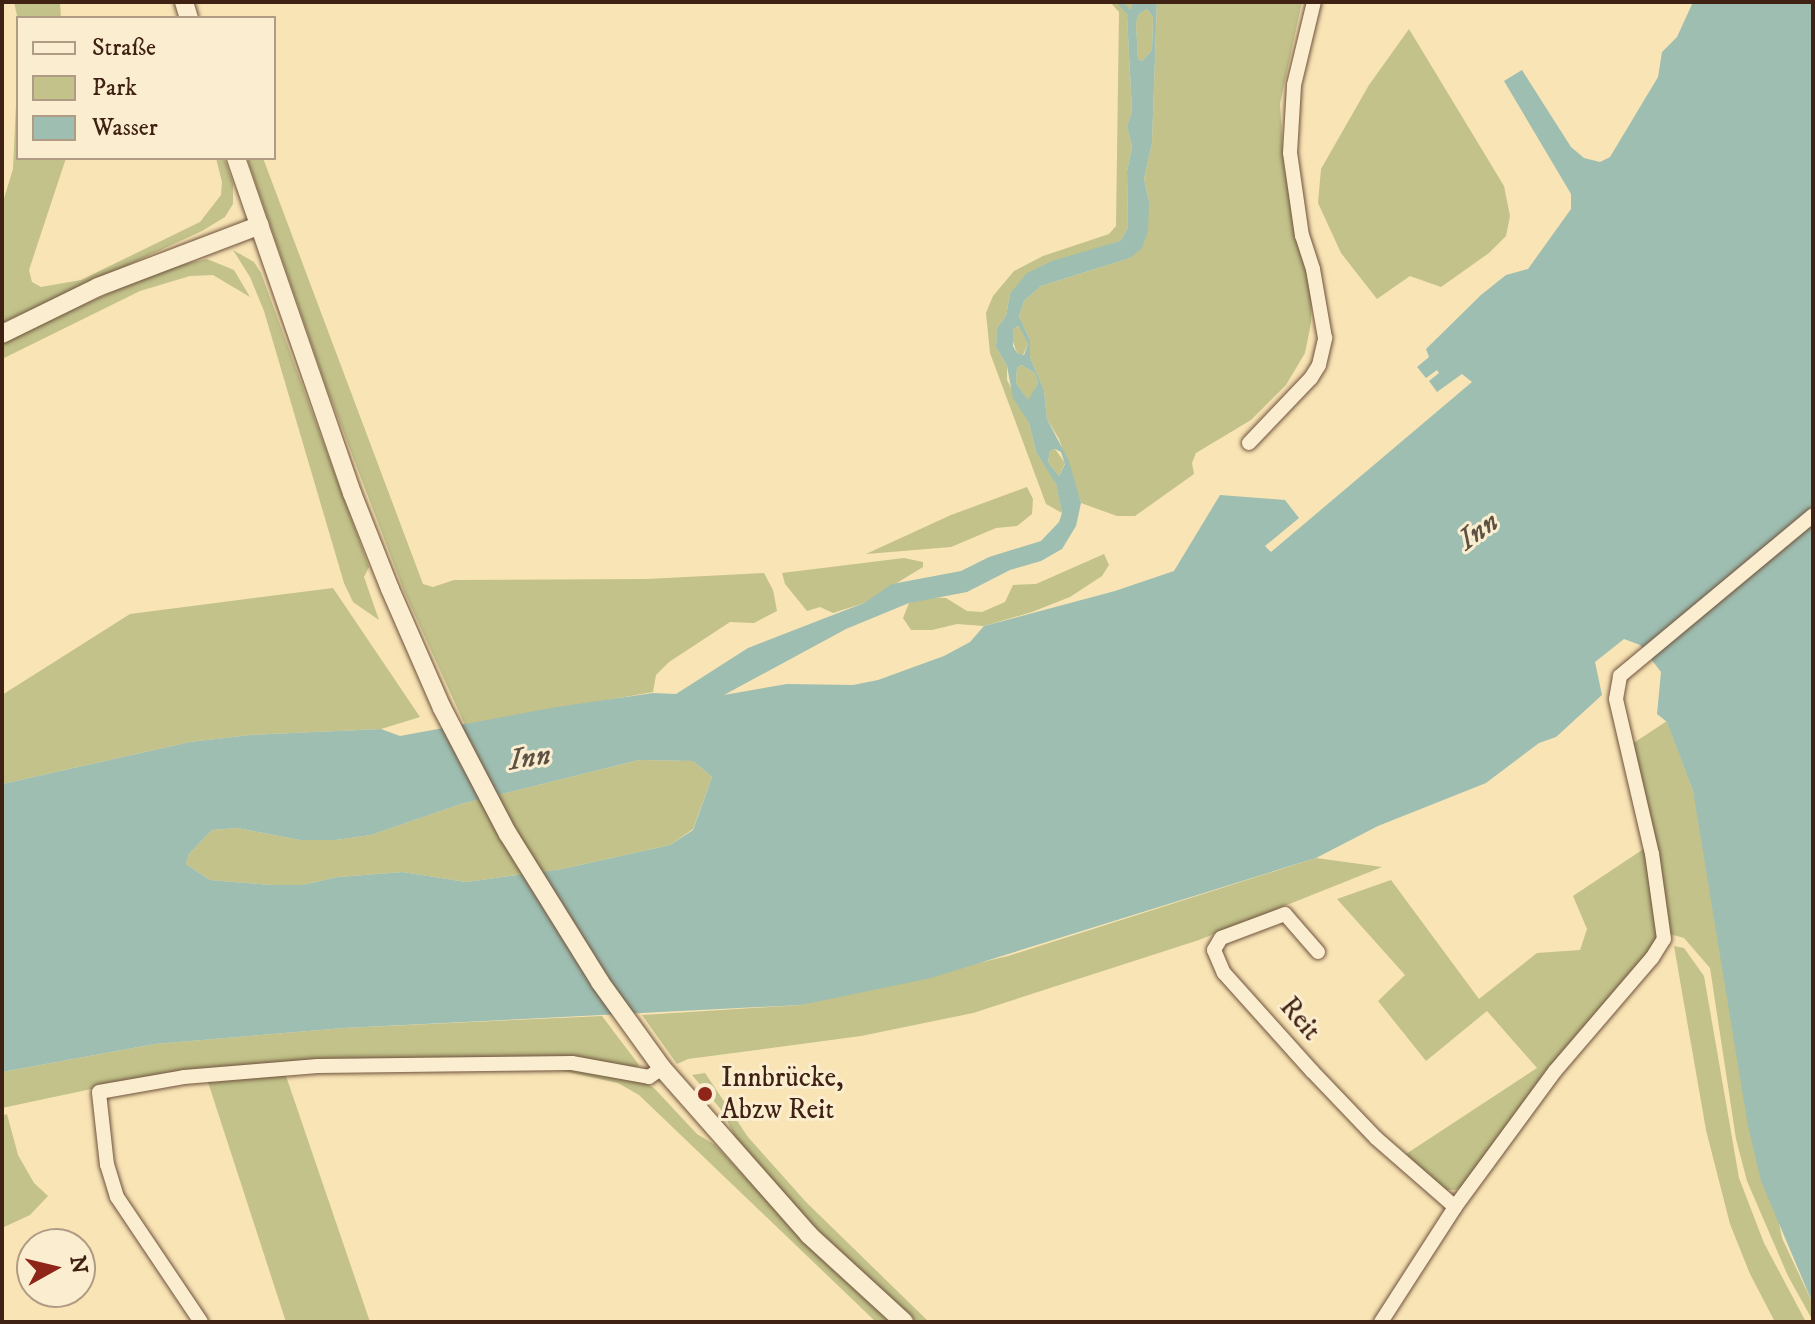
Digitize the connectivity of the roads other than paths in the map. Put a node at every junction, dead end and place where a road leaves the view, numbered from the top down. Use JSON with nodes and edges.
{"nodes":[{"id":1,"x":1314,"y":2,"type":"edge"},
{"id":2,"x":237,"y":160,"type":"edge"},
{"id":3,"x":260,"y":225,"type":"junction"},
{"id":4,"x":2,"y":334,"type":"edge"},
{"id":5,"x":1249,"y":443,"type":"dead end"},
{"id":6,"x":1813,"y":515,"type":"edge"},
{"id":7,"x":1318,"y":952,"type":"dead end"},
{"id":8,"x":662,"y":1068,"type":"junction"},
{"id":9,"x":1455,"y":1207,"type":"junction"},
{"id":10,"x":201,"y":1322,"type":"edge"},
{"id":11,"x":904,"y":1322,"type":"edge"},
{"id":12,"x":1381,"y":1322,"type":"edge"}],
"edges":[{"from":1,"to":5,"type":"street"},
{"from":2,"to":3,"type":"street"},
{"from":3,"to":4,"type":"street"},
{"from":3,"to":8,"type":"street"},
{"from":6,"to":9,"type":"street"},
{"from":7,"to":9,"type":"street","name":"Reit"},
{"from":8,"to":10,"type":"street"},
{"from":8,"to":11,"type":"street"},
{"from":9,"to":12,"type":"street"}]}
